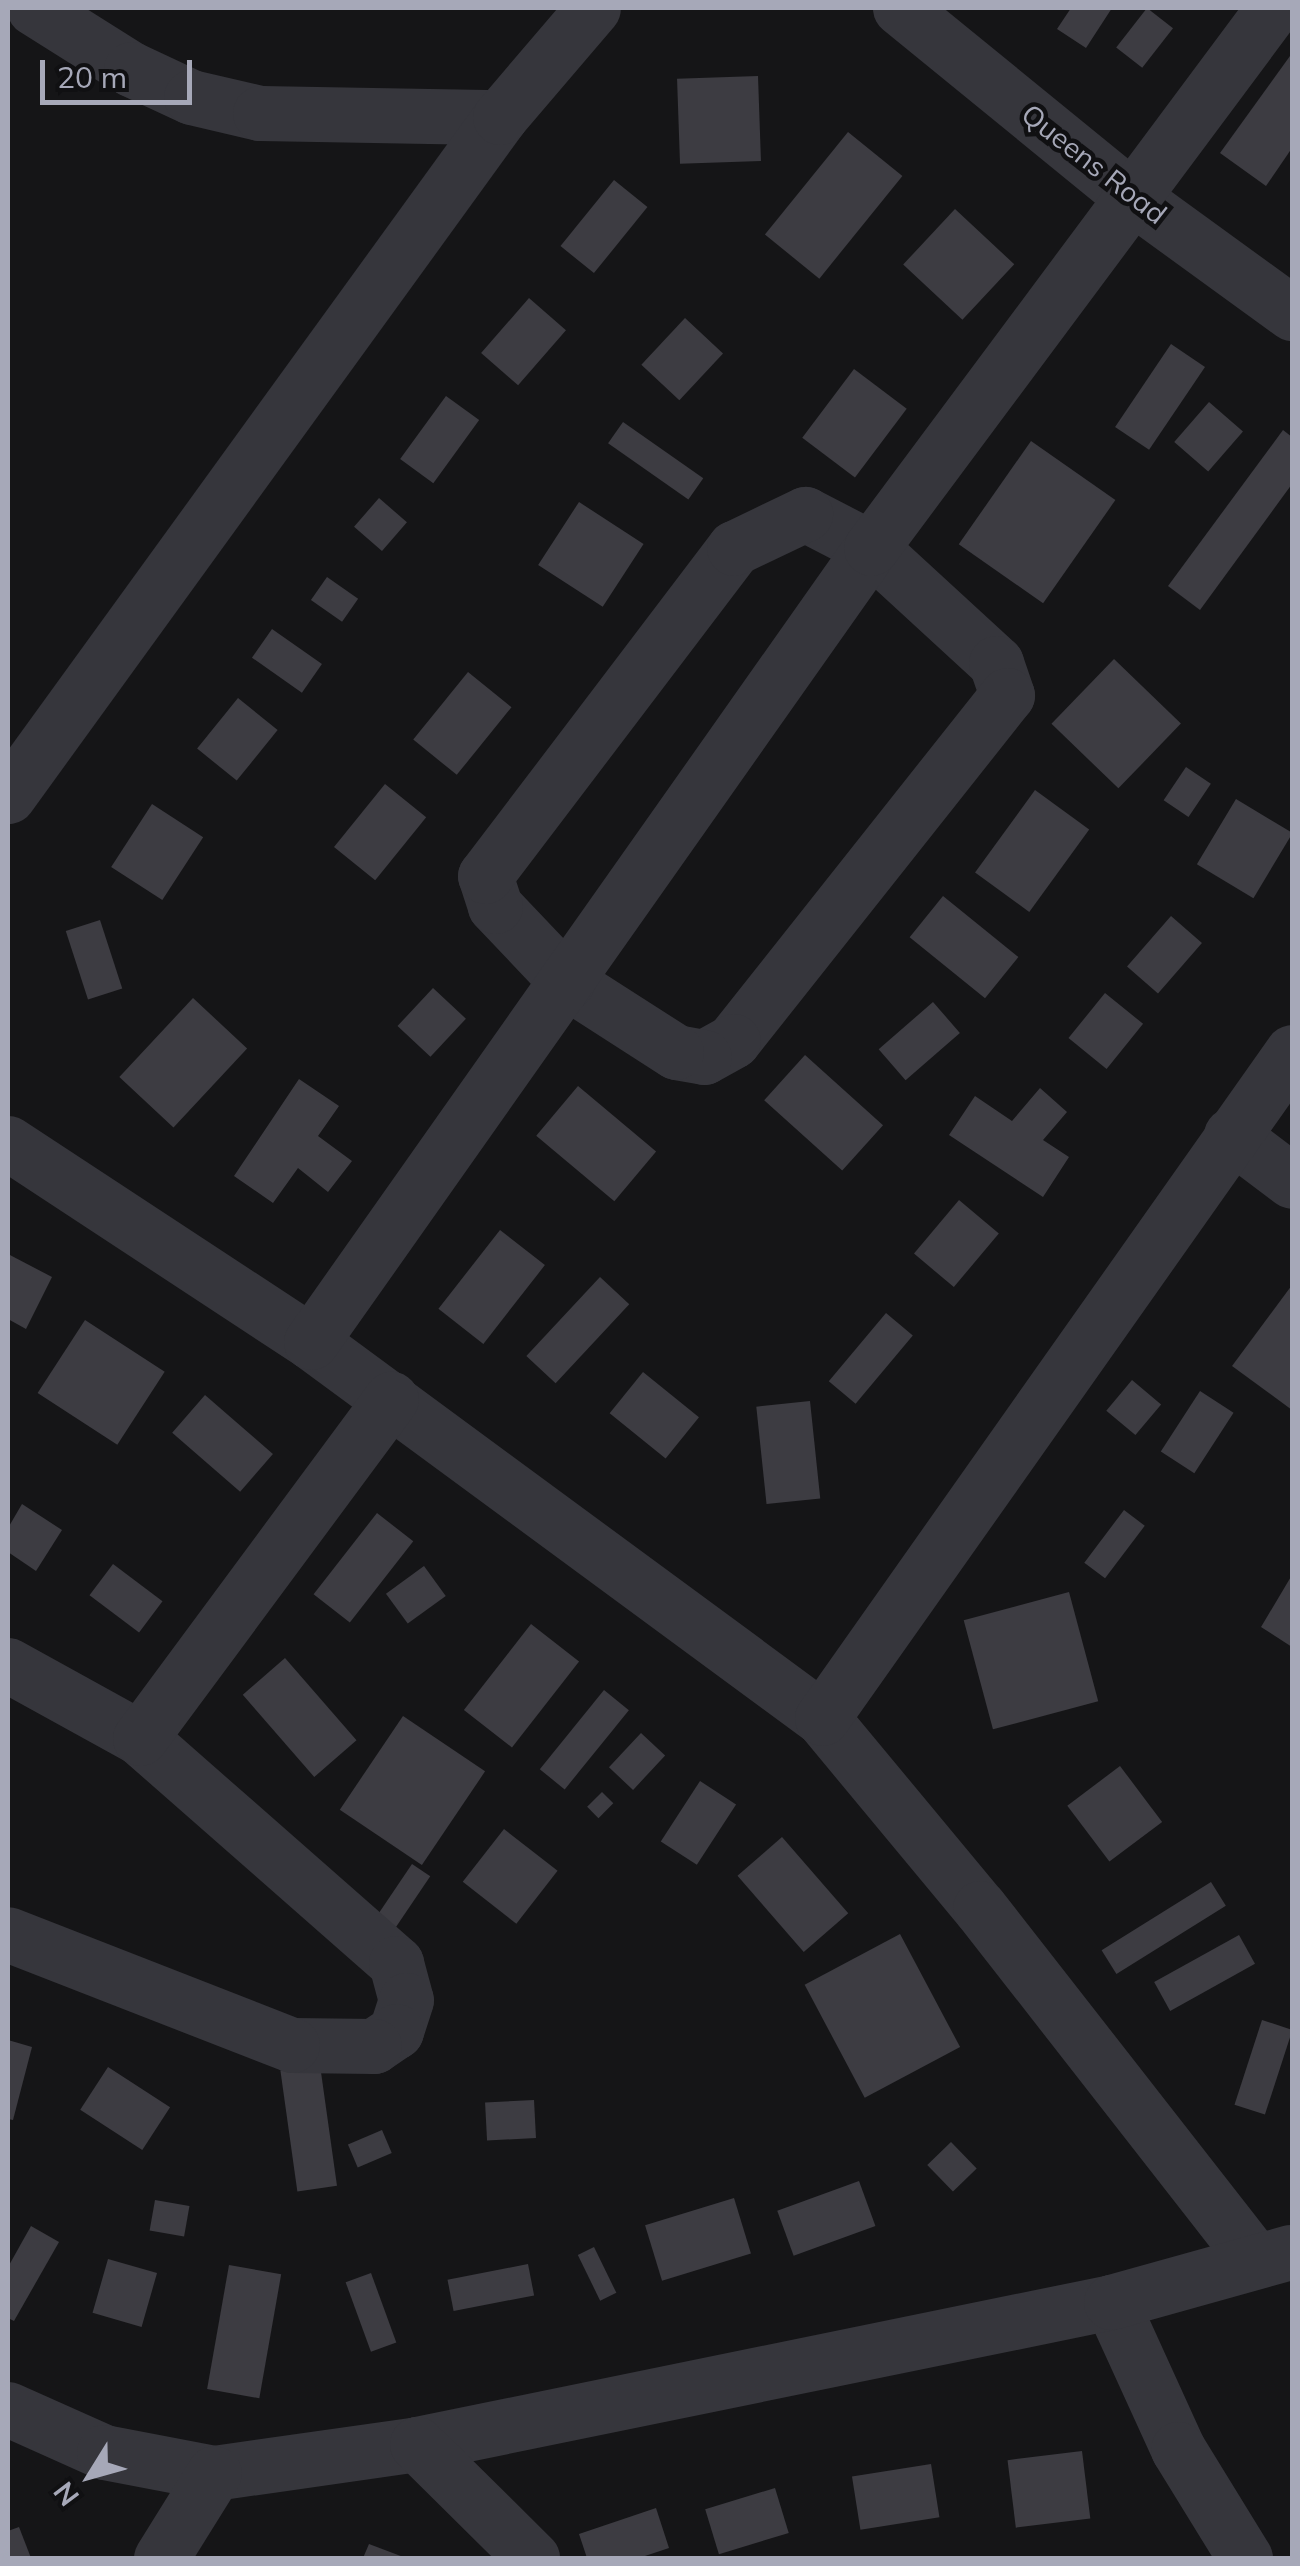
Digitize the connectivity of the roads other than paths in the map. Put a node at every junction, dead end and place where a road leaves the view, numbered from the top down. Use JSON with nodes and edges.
{"nodes":[{"id":1,"x":34,"y":8,"type":"edge"},
{"id":2,"x":593,"y":8,"type":"edge"},
{"id":3,"x":900,"y":8,"type":"edge"},
{"id":4,"x":1273,"y":8,"type":"edge"},
{"id":5,"x":500,"y":117,"type":"junction"},
{"id":6,"x":1128,"y":194,"type":"junction"},
{"id":7,"x":1292,"y":313,"type":"edge"},
{"id":8,"x":871,"y":548,"type":"junction"},
{"id":9,"x":8,"y":796,"type":"edge"},
{"id":10,"x":567,"y":982,"type":"junction"},
{"id":11,"x":1292,"y":1052,"type":"edge"},
{"id":12,"x":1231,"y":1135,"type":"junction"},
{"id":13,"x":8,"y":1142,"type":"edge"},
{"id":14,"x":1292,"y":1181,"type":"edge"},
{"id":15,"x":311,"y":1342,"type":"junction"},
{"id":16,"x":391,"y":1399,"type":"junction"},
{"id":17,"x":8,"y":1665,"type":"edge"},
{"id":18,"x":822,"y":1718,"type":"junction"},
{"id":19,"x":140,"y":1738,"type":"junction"},
{"id":20,"x":8,"y":1934,"type":"edge"},
{"id":21,"x":1274,"y":2256,"type":"edge"},
{"id":22,"x":1111,"y":2302,"type":"junction"},
{"id":23,"x":8,"y":2410,"type":"edge"},
{"id":24,"x":417,"y":2444,"type":"junction"},
{"id":25,"x":214,"y":2473,"type":"junction"},
{"id":26,"x":160,"y":2558,"type":"edge"},
{"id":27,"x":532,"y":2558,"type":"edge"},
{"id":28,"x":1246,"y":2558,"type":"edge"}],
"edges":[{"from":1,"to":5,"type":"street"},
{"from":2,"to":5,"type":"street"},
{"from":3,"to":6,"type":"street","name":"Queens Road"},
{"from":4,"to":6,"type":"street"},
{"from":5,"to":9,"type":"street"},
{"from":6,"to":7,"type":"street","name":"Queens Road"},
{"from":6,"to":8,"type":"street"},
{"from":8,"to":10,"type":"street"},
{"from":8,"to":10,"type":"street"},
{"from":8,"to":10,"type":"street"},
{"from":10,"to":15,"type":"street"},
{"from":11,"to":12,"type":"street"},
{"from":12,"to":14,"type":"street"},
{"from":12,"to":18,"type":"street"},
{"from":13,"to":15,"type":"street"},
{"from":15,"to":16,"type":"street"},
{"from":16,"to":18,"type":"street"},
{"from":16,"to":19,"type":"street"},
{"from":17,"to":19,"type":"street"},
{"from":18,"to":21,"type":"street"},
{"from":19,"to":20,"type":"street"},
{"from":21,"to":22,"type":"street"},
{"from":22,"to":24,"type":"street"},
{"from":22,"to":28,"type":"street"},
{"from":23,"to":25,"type":"street"},
{"from":24,"to":25,"type":"street"},
{"from":24,"to":27,"type":"street"},
{"from":25,"to":26,"type":"street"}]}
